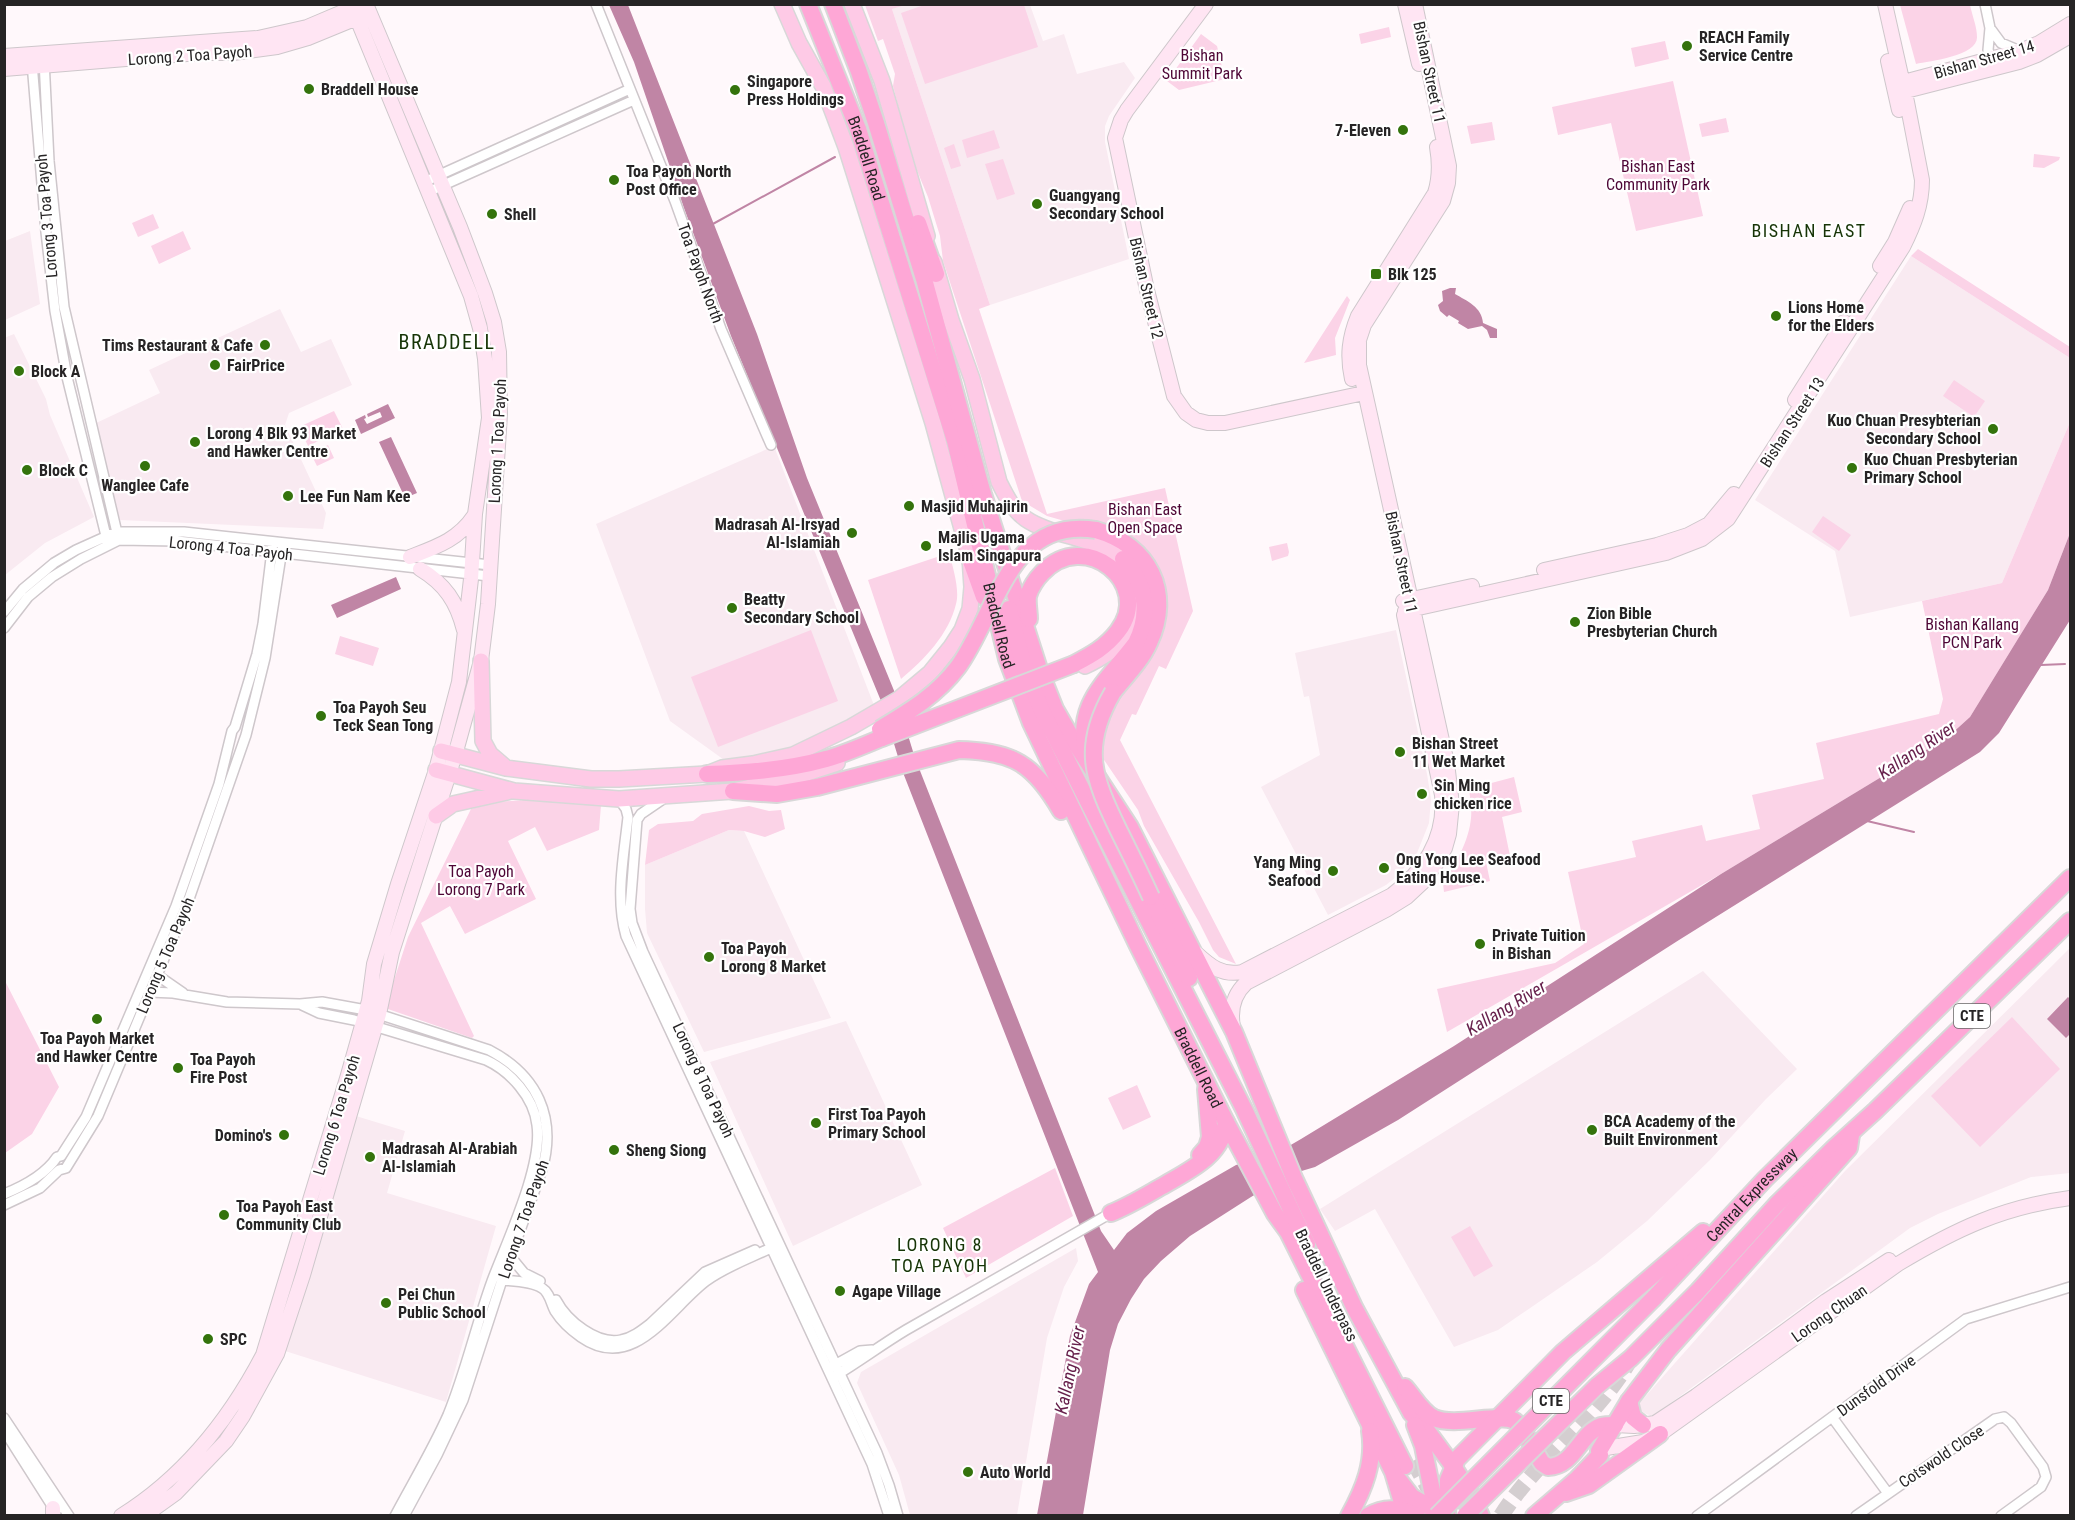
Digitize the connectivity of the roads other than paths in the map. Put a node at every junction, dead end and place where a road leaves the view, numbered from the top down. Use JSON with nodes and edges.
{"nodes":[{"id":1,"x":596,"y":4,"type":"edge"},
{"id":2,"x":782,"y":4,"type":"edge"},
{"id":3,"x":792,"y":4,"type":"edge"},
{"id":4,"x":808,"y":4,"type":"edge"},
{"id":5,"x":821,"y":4,"type":"edge"},
{"id":6,"x":833,"y":4,"type":"edge"},
{"id":7,"x":840,"y":4,"type":"edge"},
{"id":8,"x":852,"y":4,"type":"edge"},
{"id":9,"x":1206,"y":4,"type":"edge"},
{"id":10,"x":1405,"y":4,"type":"edge"},
{"id":11,"x":1415,"y":4,"type":"edge"},
{"id":12,"x":1875,"y":4,"type":"edge"},
{"id":13,"x":1885,"y":4,"type":"edge"},
{"id":14,"x":1986,"y":4,"type":"edge"},
{"id":15,"x":359,"y":9,"type":"edge"},
{"id":16,"x":2070,"y":24,"type":"edge"},
{"id":17,"x":1990,"y":28,"type":"junction"},
{"id":18,"x":2070,"y":36,"type":"edge"},
{"id":19,"x":2020,"y":51,"type":"junction"},
{"id":20,"x":4,"y":56,"type":"edge"},
{"id":21,"x":38,"y":61,"type":"junction"},
{"id":22,"x":1996,"y":64,"type":"junction"},
{"id":23,"x":4,"y":69,"type":"edge"},
{"id":24,"x":863,"y":70,"type":"junction"},
{"id":25,"x":832,"y":84,"type":"junction"},
{"id":26,"x":1899,"y":88,"type":"junction"},
{"id":27,"x":630,"y":89,"type":"junction"},
{"id":28,"x":634,"y":100,"type":"junction"},
{"id":29,"x":440,"y":181,"type":"junction"},
{"id":30,"x":426,"y":187,"type":"junction"},
{"id":31,"x":936,"y":274,"type":"junction"},
{"id":32,"x":928,"y":297,"type":"junction"},
{"id":33,"x":80,"y":375,"type":"junction"},
{"id":34,"x":67,"y":377,"type":"junction"},
{"id":35,"x":1360,"y":394,"type":"junction"},
{"id":36,"x":771,"y":445,"type":"dead end"},
{"id":37,"x":983,"y":494,"type":"junction"},
{"id":38,"x":475,"y":514,"type":"junction"},
{"id":39,"x":118,"y":536,"type":"junction"},
{"id":40,"x":107,"y":540,"type":"junction"},
{"id":41,"x":273,"y":542,"type":"junction"},
{"id":42,"x":283,"y":543,"type":"junction"},
{"id":43,"x":271,"y":553,"type":"junction"},
{"id":44,"x":282,"y":554,"type":"junction"},
{"id":45,"x":410,"y":557,"type":"junction"},
{"id":46,"x":970,"y":558,"type":"junction"},
{"id":47,"x":1123,"y":559,"type":"junction"},
{"id":48,"x":420,"y":569,"type":"junction"},
{"id":49,"x":471,"y":569,"type":"junction"},
{"id":50,"x":490,"y":570,"type":"junction"},
{"id":51,"x":1406,"y":605,"type":"junction"},
{"id":52,"x":4,"y":612,"type":"edge"},
{"id":53,"x":4,"y":628,"type":"edge"},
{"id":54,"x":465,"y":635,"type":"junction"},
{"id":55,"x":1031,"y":645,"type":"junction"},
{"id":56,"x":1007,"y":659,"type":"junction"},
{"id":57,"x":481,"y":661,"type":"junction"},
{"id":58,"x":1075,"y":667,"type":"junction"},
{"id":59,"x":234,"y":731,"type":"junction"},
{"id":60,"x":881,"y":731,"type":"junction"},
{"id":61,"x":244,"y":734,"type":"junction"},
{"id":62,"x":448,"y":753,"type":"junction"},
{"id":63,"x":506,"y":768,"type":"junction"},
{"id":64,"x":1091,"y":770,"type":"junction"},
{"id":65,"x":442,"y":772,"type":"junction"},
{"id":66,"x":707,"y":774,"type":"junction"},
{"id":67,"x":514,"y":791,"type":"junction"},
{"id":68,"x":733,"y":791,"type":"junction"},
{"id":69,"x":665,"y":797,"type":"junction"},
{"id":70,"x":619,"y":800,"type":"junction"},
{"id":71,"x":436,"y":816,"type":"junction"},
{"id":72,"x":1088,"y":845,"type":"junction"},
{"id":73,"x":2070,"y":878,"type":"edge"},
{"id":74,"x":1158,"y":896,"type":"junction"},
{"id":75,"x":2070,"y":921,"type":"edge"},
{"id":76,"x":392,"y":952,"type":"junction"},
{"id":77,"x":1194,"y":952,"type":"junction"},
{"id":78,"x":374,"y":964,"type":"junction"},
{"id":79,"x":157,"y":975,"type":"junction"},
{"id":80,"x":149,"y":992,"type":"junction"},
{"id":81,"x":187,"y":995,"type":"junction"},
{"id":82,"x":371,"y":1019,"type":"junction"},
{"id":83,"x":1234,"y":1032,"type":"junction"},
{"id":84,"x":1206,"y":1083,"type":"junction"},
{"id":85,"x":1244,"y":1109,"type":"junction"},
{"id":86,"x":1226,"y":1122,"type":"junction"},
{"id":87,"x":1851,"y":1134,"type":"junction"},
{"id":88,"x":61,"y":1163,"type":"junction"},
{"id":89,"x":1765,"y":1179,"type":"junction"},
{"id":90,"x":1173,"y":1180,"type":"junction"},
{"id":91,"x":2070,"y":1189,"type":"edge"},
{"id":92,"x":1272,"y":1190,"type":"junction"},
{"id":93,"x":4,"y":1194,"type":"edge"},
{"id":94,"x":2070,"y":1198,"type":"edge"},
{"id":95,"x":4,"y":1205,"type":"edge"},
{"id":96,"x":1108,"y":1214,"type":"joint"},
{"id":97,"x":1275,"y":1214,"type":"junction"},
{"id":98,"x":775,"y":1244,"type":"junction"},
{"id":99,"x":510,"y":1256,"type":"junction"},
{"id":100,"x":502,"y":1280,"type":"junction"},
{"id":101,"x":2070,"y":1287,"type":"edge"},
{"id":102,"x":1385,"y":1364,"type":"junction"},
{"id":103,"x":834,"y":1371,"type":"junction"},
{"id":104,"x":1629,"y":1401,"type":"junction"},
{"id":105,"x":1360,"y":1404,"type":"junction"},
{"id":106,"x":1411,"y":1413,"type":"junction"},
{"id":107,"x":1832,"y":1417,"type":"junction"},
{"id":108,"x":4,"y":1418,"type":"edge"},
{"id":109,"x":1498,"y":1418,"type":"junction"},
{"id":110,"x":1615,"y":1425,"type":"junction"},
{"id":111,"x":1643,"y":1425,"type":"junction"},
{"id":112,"x":4,"y":1430,"type":"edge"},
{"id":113,"x":1660,"y":1434,"type":"junction"},
{"id":114,"x":1599,"y":1451,"type":"junction"},
{"id":115,"x":1404,"y":1466,"type":"junction"},
{"id":116,"x":1453,"y":1466,"type":"junction"},
{"id":117,"x":1887,"y":1492,"type":"junction"},
{"id":118,"x":1559,"y":1494,"type":"junction"},
{"id":119,"x":55,"y":1513,"type":"edge"},
{"id":120,"x":1409,"y":1514,"type":"edge"},
{"id":121,"x":69,"y":1515,"type":"edge"},
{"id":122,"x":121,"y":1515,"type":"edge"},
{"id":123,"x":144,"y":1515,"type":"edge"},
{"id":124,"x":396,"y":1515,"type":"edge"},
{"id":125,"x":404,"y":1515,"type":"edge"},
{"id":126,"x":889,"y":1515,"type":"edge"},
{"id":127,"x":898,"y":1515,"type":"edge"},
{"id":128,"x":1349,"y":1515,"type":"edge"},
{"id":129,"x":1368,"y":1515,"type":"edge"},
{"id":130,"x":1440,"y":1515,"type":"edge"},
{"id":131,"x":1465,"y":1515,"type":"edge"},
{"id":132,"x":1480,"y":1515,"type":"edge"},
{"id":133,"x":1519,"y":1515,"type":"edge"},
{"id":134,"x":1534,"y":1515,"type":"edge"},
{"id":135,"x":1697,"y":1515,"type":"edge"},
{"id":136,"x":1856,"y":1515,"type":"edge"},
{"id":137,"x":2001,"y":1515,"type":"edge"}],
"edges":[{"from":1,"to":27,"type":"street","name":"Toa Payoh North"},
{"from":2,"to":25,"type":"main road","name":"Braddell Road"},
{"from":3,"to":25,"type":"main road"},
{"from":4,"to":25,"type":"highway","name":"Braddell Road"},
{"from":5,"to":32,"type":"highway"},
{"from":6,"to":24,"type":"highway","name":"Braddell Road"},
{"from":7,"to":24,"type":"highway"},
{"from":8,"to":31,"type":"main road"},
{"from":9,"to":35,"type":"main road","name":"Bishan Street 12"},
{"from":10,"to":35,"type":"main road","name":"Bishan Street 11"},
{"from":11,"to":35,"type":"main road","name":"Bishan Street 11"},
{"from":12,"to":26,"type":"main road","name":"Bishan Street 13"},
{"from":13,"to":26,"type":"main road","name":"Bishan Street 13"},
{"from":14,"to":17,"type":"street"},
{"from":15,"to":21,"type":"main road","name":"Lorong 2 Toa Payoh"},
{"from":15,"to":29,"type":"main road","name":"Lorong 1 Toa Payoh"},
{"from":15,"to":30,"type":"main road","name":"Lorong 1 Toa Payoh"},
{"from":16,"to":19,"type":"main road","name":"Bishan Street 14"},
{"from":17,"to":19,"type":"street"},
{"from":17,"to":22,"type":"street"},
{"from":18,"to":22,"type":"main road","name":"Bishan Street 14"},
{"from":19,"to":22,"type":"main road","name":"Bishan Street 14"},
{"from":20,"to":21,"type":"main road","name":"Lorong 2 Toa Payoh"},
{"from":21,"to":23,"type":"main road","name":"Lorong 2 Toa Payoh"},
{"from":21,"to":33,"type":"street","name":"Lorong 3 Toa Payoh"},
{"from":21,"to":34,"type":"street","name":"Lorong 3 Toa Payoh"},
{"from":22,"to":26,"type":"main road","name":"Bishan Street 14"},
{"from":24,"to":31,"type":"highway"},
{"from":24,"to":32,"type":"highway","name":"Braddell Road"},
{"from":25,"to":46,"type":"main road","name":"Braddell Road"},
{"from":25,"to":56,"type":"highway","name":"Braddell Road"},
{"from":26,"to":51,"type":"main road","name":"Bishan Street 13"},
{"from":27,"to":28,"type":"street","name":"Toa Payoh North"},
{"from":27,"to":29,"type":"street"},
{"from":28,"to":29,"type":"street"},
{"from":28,"to":36,"type":"street","name":"Toa Payoh North"},
{"from":29,"to":30,"type":"street"},
{"from":29,"to":50,"type":"main road","name":"Lorong 1 Toa Payoh"},
{"from":30,"to":38,"type":"main road","name":"Lorong 1 Toa Payoh"},
{"from":31,"to":47,"type":"main road"},
{"from":32,"to":37,"type":"highway","name":"Braddell Road"},
{"from":33,"to":34,"type":"street"},
{"from":33,"to":39,"type":"street","name":"Lorong 3 Toa Payoh"},
{"from":34,"to":40,"type":"street","name":"Lorong 3 Toa Payoh"},
{"from":35,"to":51,"type":"main road","name":"Bishan Street 11"},
{"from":37,"to":55,"type":"highway","name":"Braddell Road"},
{"from":37,"to":85,"type":"highway","name":"Braddell Road"},
{"from":38,"to":45,"type":"main road"},
{"from":38,"to":49,"type":"main road","name":"Lorong 1 Toa Payoh"},
{"from":39,"to":40,"type":"street","name":"Lorong 4 Toa Payoh"},
{"from":39,"to":41,"type":"street","name":"Lorong 4 Toa Payoh"},
{"from":39,"to":43,"type":"street","name":"Lorong 4 Toa Payoh"},
{"from":40,"to":52,"type":"street","name":"Lorong 4 Toa Payoh"},
{"from":40,"to":53,"type":"street","name":"Lorong 4 Toa Payoh"},
{"from":41,"to":42,"type":"street","name":"Lorong 4 Toa Payoh"},
{"from":41,"to":43,"type":"street","name":"Lorong 5 Toa Payoh"},
{"from":42,"to":44,"type":"street","name":"Lorong 5 Toa Payoh"},
{"from":42,"to":45,"type":"street","name":"Lorong 4 Toa Payoh"},
{"from":43,"to":44,"type":"street","name":"Lorong 4 Toa Payoh"},
{"from":43,"to":59,"type":"street","name":"Lorong 5 Toa Payoh"},
{"from":44,"to":48,"type":"street","name":"Lorong 4 Toa Payoh"},
{"from":44,"to":61,"type":"street","name":"Lorong 5 Toa Payoh"},
{"from":45,"to":49,"type":"street","name":"Lorong 4 Toa Payoh"},
{"from":46,"to":56,"type":"highway"},
{"from":46,"to":60,"type":"main road","name":"Braddell Road"},
{"from":47,"to":58,"type":"main road"},
{"from":47,"to":64,"type":"highway"},
{"from":48,"to":49,"type":"street","name":"Lorong 4 Toa Payoh"},
{"from":48,"to":54,"type":"main road"},
{"from":49,"to":50,"type":"street","name":"Lorong 4 Toa Payoh"},
{"from":49,"to":54,"type":"main road","name":"Lorong 1 Toa Payoh"},
{"from":50,"to":57,"type":"main road","name":"Lorong 1 Toa Payoh"},
{"from":51,"to":77,"type":"main road","name":"Bishan Street 11"},
{"from":51,"to":83,"type":"main road","name":"Bishan Street 11"},
{"from":54,"to":62,"type":"main road","name":"Lorong 1 Toa Payoh"},
{"from":55,"to":58,"type":"highway"},
{"from":55,"to":64,"type":"highway","name":"Braddell Road"},
{"from":56,"to":72,"type":"highway","name":"Braddell Road"},
{"from":57,"to":62,"type":"main road","name":"Lorong 1 Toa Payoh"},
{"from":57,"to":63,"type":"main road"},
{"from":58,"to":60,"type":"highway","bridge":true},
{"from":59,"to":61,"type":"street"},
{"from":59,"to":88,"type":"street","name":"Lorong 5 Toa Payoh"},
{"from":60,"to":66,"type":"main road"},
{"from":60,"to":66,"type":"highway"},
{"from":60,"to":68,"type":"main road"},
{"from":60,"to":74,"type":"highway","bridge":true},
{"from":61,"to":79,"type":"street","name":"Lorong 5 Toa Payoh"},
{"from":62,"to":63,"type":"main road"},
{"from":62,"to":65,"type":"main road","name":"Lorong 6 Toa Payoh"},
{"from":63,"to":66,"type":"main road"},
{"from":64,"to":74,"type":"highway","name":"Braddell Road"},
{"from":65,"to":67,"type":"main road"},
{"from":65,"to":71,"type":"main road","name":"Lorong 6 Toa Payoh"},
{"from":65,"to":78,"type":"main road","name":"Lorong 6 Toa Payoh"},
{"from":67,"to":70,"type":"main road"},
{"from":67,"to":71,"type":"main road"},
{"from":68,"to":69,"type":"main road"},
{"from":68,"to":72,"type":"highway"},
{"from":69,"to":70,"type":"main road"},
{"from":69,"to":98,"type":"street","name":"Lorong 8 Toa Payoh"},
{"from":70,"to":98,"type":"street","name":"Lorong 8 Toa Payoh"},
{"from":71,"to":76,"type":"main road","name":"Lorong 6 Toa Payoh"},
{"from":72,"to":84,"type":"highway","name":"Braddell Road"},
{"from":73,"to":89,"type":"highway","name":"Central Expressway","number":"CTE"},
{"from":74,"to":77,"type":"highway"},
{"from":74,"to":85,"type":"highway"},
{"from":75,"to":87,"type":"highway","name":"Central Expressway","number":"CTE"},
{"from":76,"to":78,"type":"main road"},
{"from":76,"to":82,"type":"main road","name":"Lorong 6 Toa Payoh"},
{"from":77,"to":83,"type":"highway"},
{"from":78,"to":82,"type":"main road","name":"Lorong 6 Toa Payoh"},
{"from":79,"to":80,"type":"street","name":"Lorong 5 Toa Payoh"},
{"from":79,"to":81,"type":"street","name":"Lorong 7 Toa Payoh"},
{"from":80,"to":81,"type":"street","name":"Lorong 7 Toa Payoh"},
{"from":80,"to":88,"type":"street","name":"Lorong 5 Toa Payoh"},
{"from":81,"to":82,"type":"street","name":"Lorong 7 Toa Payoh"},
{"from":82,"to":99,"type":"street","name":"Lorong 7 Toa Payoh"},
{"from":82,"to":122,"type":"main road","name":"Lorong 6 Toa Payoh"},
{"from":82,"to":123,"type":"main road","name":"Lorong 6 Toa Payoh"},
{"from":82,"to":124,"type":"street","name":"Lorong 7 Toa Payoh"},
{"from":83,"to":102,"type":"highway"},
{"from":84,"to":86,"type":"highway","name":"Braddell Road"},
{"from":84,"to":90,"type":"highway"},
{"from":85,"to":92,"type":"highway","name":"Braddell Underpass"},
{"from":86,"to":90,"type":"highway"},
{"from":86,"to":92,"type":"highway","name":"Braddell Road"},
{"from":87,"to":104,"type":"highway"},
{"from":87,"to":131,"type":"highway","name":"Central Expressway","number":"CTE","bridge":true},
{"from":88,"to":93,"type":"street","name":"Lorong 5 Toa Payoh"},
{"from":88,"to":95,"type":"street","name":"Lorong 5 Toa Payoh"},
{"from":89,"to":109,"type":"highway"},
{"from":89,"to":130,"type":"highway","name":"Central Expressway","number":"CTE","bridge":true},
{"from":90,"to":96,"type":"highway"},
{"from":91,"to":111,"type":"main road","name":"Lorong Chuan"},
{"from":92,"to":97,"type":"highway","name":"Braddell Road"},
{"from":92,"to":115,"type":"highway","name":"Braddell Underpass"},
{"from":94,"to":113,"type":"main road","name":"Lorong Chuan"},
{"from":96,"to":103,"type":"street"},
{"from":97,"to":105,"type":"highway"},
{"from":97,"to":115,"type":"highway","name":"Braddell Underpass"},
{"from":98,"to":99,"type":"street"},
{"from":98,"to":100,"type":"street"},
{"from":98,"to":103,"type":"street","name":"Lorong 8 Toa Payoh"},
{"from":99,"to":100,"type":"street","name":"Lorong 7 Toa Payoh"},
{"from":100,"to":125,"type":"street","name":"Lorong 7 Toa Payoh"},
{"from":101,"to":107,"type":"street","name":"Dunsfold Drive"},
{"from":102,"to":106,"type":"highway"},
{"from":102,"to":109,"type":"highway"},
{"from":103,"to":126,"type":"street","name":"Lorong 8 Toa Payoh"},
{"from":103,"to":127,"type":"street","name":"Lorong 8 Toa Payoh"},
{"from":104,"to":110,"type":"highway"},
{"from":104,"to":111,"type":"highway"},
{"from":105,"to":115,"type":"highway"},
{"from":105,"to":128,"type":"highway"},
{"from":106,"to":116,"type":"highway"},
{"from":106,"to":130,"type":"highway"},
{"from":107,"to":117,"type":"street","name":"Cotswold Close"},
{"from":107,"to":135,"type":"street","name":"Dunsfold Drive"},
{"from":108,"to":121,"type":"street"},
{"from":109,"to":110,"type":"highway"},
{"from":109,"to":116,"type":"highway"},
{"from":110,"to":111,"type":"main road","name":"Lorong Chuan"},
{"from":110,"to":114,"type":"highway"},
{"from":112,"to":119,"type":"street"},
{"from":113,"to":114,"type":"main road","name":"Lorong Chuan"},
{"from":113,"to":118,"type":"highway"},
{"from":114,"to":118,"type":"highway"},
{"from":114,"to":133,"type":"highway"},
{"from":115,"to":120,"type":"highway"},
{"from":115,"to":130,"type":"highway"},
{"from":116,"to":130,"type":"highway"},
{"from":116,"to":132,"type":"highway"},
{"from":117,"to":136,"type":"street","name":"Cotswold Close"},
{"from":117,"to":137,"type":"street","name":"Cotswold Close"},
{"from":118,"to":134,"type":"highway"},
{"from":120,"to":129,"type":"highway"}]}
